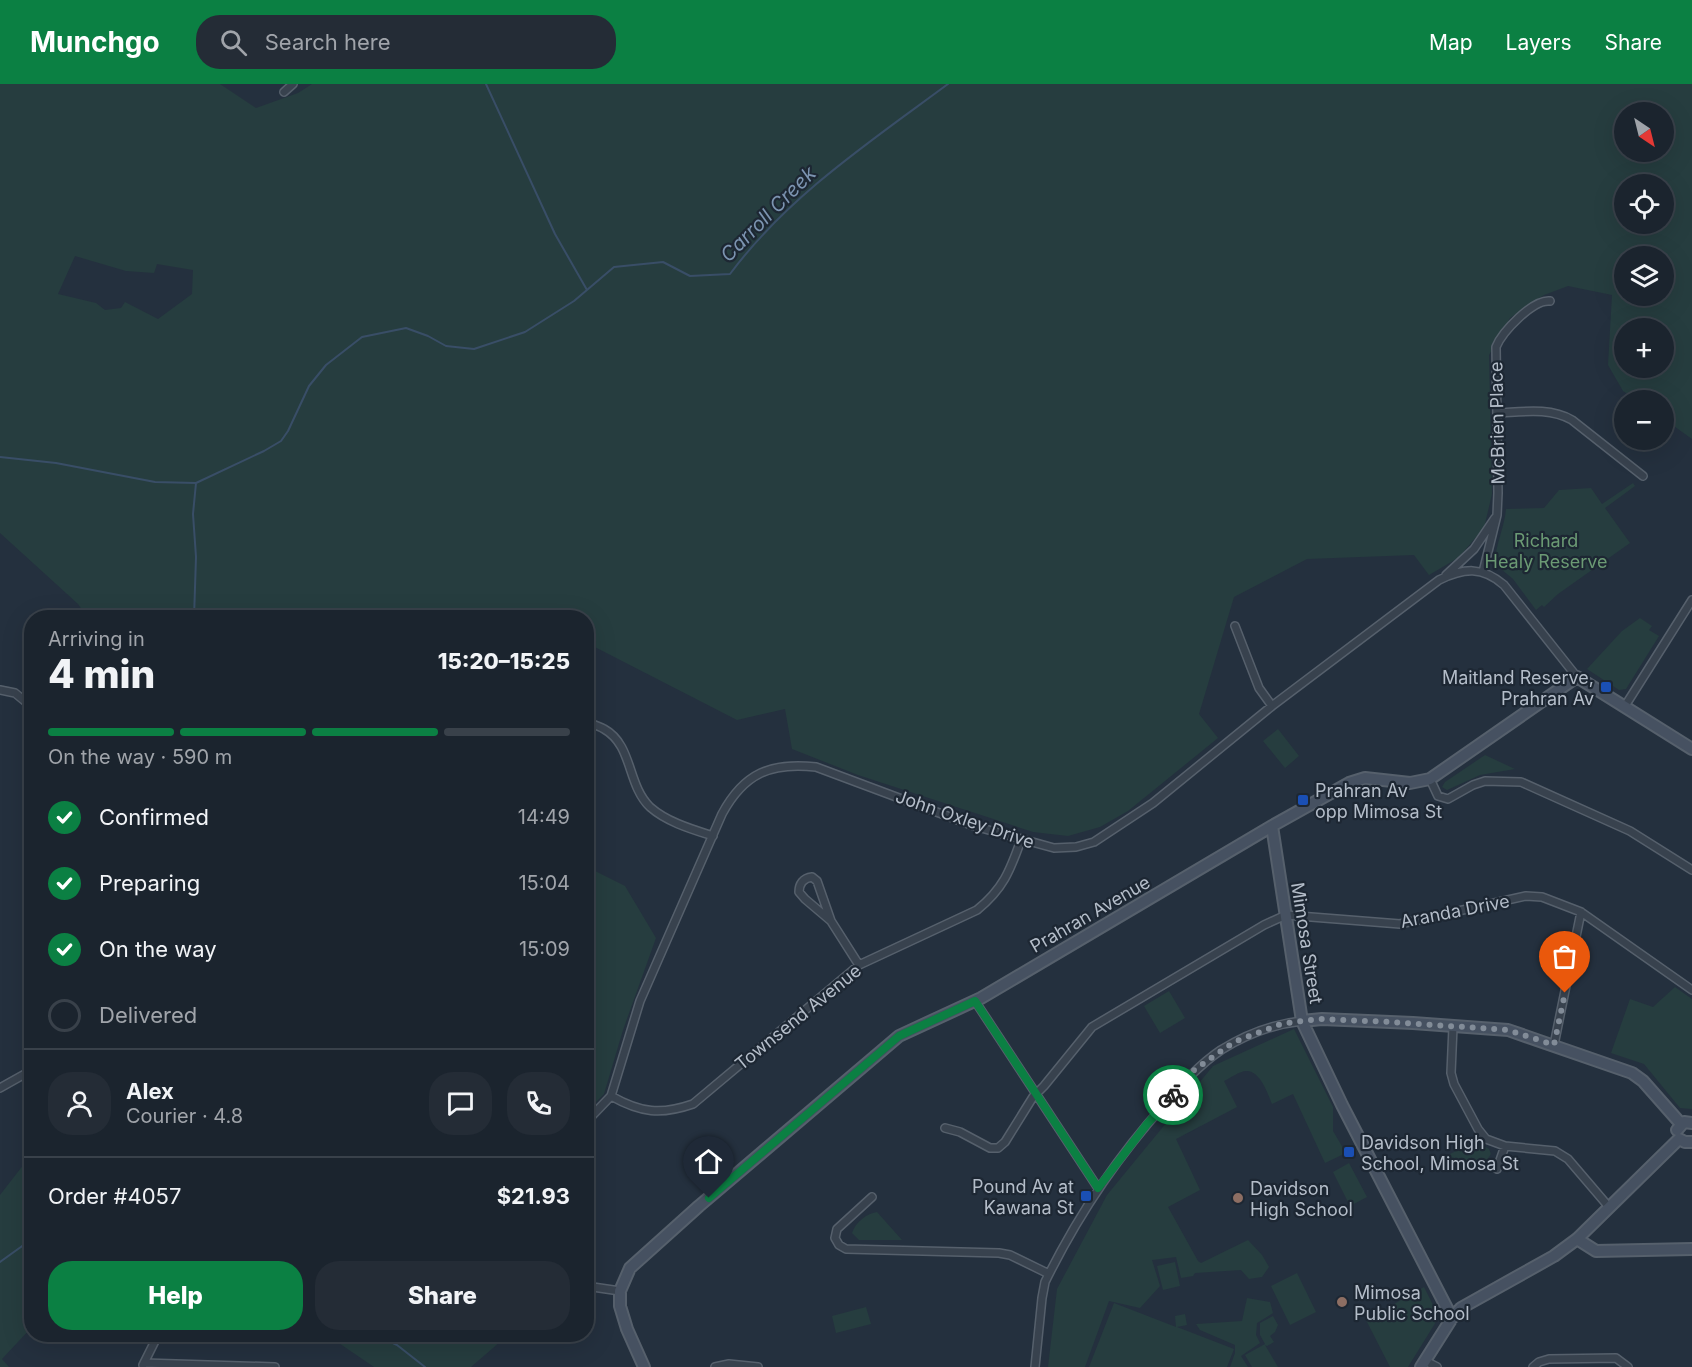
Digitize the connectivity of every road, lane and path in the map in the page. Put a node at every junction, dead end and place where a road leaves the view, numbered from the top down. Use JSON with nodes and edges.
{"nodes":[{"id":1,"x":293,"y":84,"type":"edge"},
{"id":2,"x":284,"y":92,"type":"dead end"},
{"id":3,"x":1550,"y":301,"type":"dead end"},
{"id":4,"x":1497,"y":413,"type":"junction"},
{"id":5,"x":1643,"y":476,"type":"dead end"},
{"id":6,"x":1497,"y":515,"type":"junction"},
{"id":7,"x":1483,"y":572,"type":"junction"},
{"id":8,"x":1439,"y":580,"type":"junction"},
{"id":9,"x":1692,"y":600,"type":"edge"},
{"id":10,"x":1235,"y":626,"type":"dead end"},
{"id":11,"x":1577,"y":677,"type":"junction"},
{"id":12,"x":0,"y":690,"type":"edge"},
{"id":13,"x":24,"y":700,"type":"edge"},
{"id":14,"x":1272,"y":706,"type":"junction"},
{"id":15,"x":1625,"y":706,"type":"junction"},
{"id":16,"x":594,"y":725,"type":"edge"},
{"id":17,"x":1692,"y":749,"type":"edge"},
{"id":18,"x":1430,"y":779,"type":"junction"},
{"id":19,"x":1272,"y":826,"type":"junction"},
{"id":20,"x":712,"y":836,"type":"junction"},
{"id":21,"x":1021,"y":840,"type":"junction"},
{"id":22,"x":1692,"y":870,"type":"edge"},
{"id":23,"x":1581,"y":912,"type":"junction"},
{"id":24,"x":1286,"y":915,"type":"junction"},
{"id":25,"x":831,"y":921,"type":"junction"},
{"id":26,"x":859,"y":965,"type":"junction"},
{"id":27,"x":1692,"y":990,"type":"edge"},
{"id":28,"x":975,"y":1001,"type":"junction"},
{"id":29,"x":1302,"y":1021,"type":"junction"},
{"id":30,"x":1453,"y":1027,"type":"junction"},
{"id":31,"x":1554,"y":1045,"type":"junction"},
{"id":32,"x":24,"y":1075,"type":"edge"},
{"id":33,"x":0,"y":1089,"type":"edge"},
{"id":34,"x":1036,"y":1094,"type":"junction"},
{"id":35,"x":611,"y":1096,"type":"junction"},
{"id":36,"x":594,"y":1114,"type":"edge"},
{"id":37,"x":1686,"y":1123,"type":"edge"},
{"id":38,"x":945,"y":1128,"type":"dead end"},
{"id":39,"x":1679,"y":1139,"type":"junction"},
{"id":40,"x":1692,"y":1144,"type":"edge"},
{"id":41,"x":1505,"y":1146,"type":"junction"},
{"id":42,"x":1497,"y":1169,"type":"dead end"},
{"id":43,"x":1098,"y":1188,"type":"junction"},
{"id":44,"x":872,"y":1197,"type":"dead end"},
{"id":45,"x":1609,"y":1208,"type":"junction"},
{"id":46,"x":1577,"y":1239,"type":"junction"},
{"id":47,"x":1692,"y":1249,"type":"edge"},
{"id":48,"x":1049,"y":1274,"type":"junction"},
{"id":49,"x":594,"y":1287,"type":"edge"},
{"id":50,"x":620,"y":1292,"type":"junction"},
{"id":51,"x":1452,"y":1318,"type":"junction"},
{"id":52,"x":154,"y":1342,"type":"edge"},
{"id":53,"x":1423,"y":1364,"type":"edge"},
{"id":54,"x":143,"y":1365,"type":"edge"},
{"id":55,"x":221,"y":1366,"type":"edge"},
{"id":56,"x":275,"y":1367,"type":"edge"},
{"id":57,"x":644,"y":1367,"type":"edge"},
{"id":58,"x":716,"y":1367,"type":"edge"},
{"id":59,"x":758,"y":1367,"type":"edge"},
{"id":60,"x":1035,"y":1367,"type":"edge"},
{"id":61,"x":1437,"y":1367,"type":"edge"},
{"id":62,"x":1533,"y":1367,"type":"edge"},
{"id":63,"x":1628,"y":1367,"type":"edge"}],
"edges":[{"from":1,"to":2,"type":"street"},
{"from":3,"to":4,"type":"street","name":"McBrien Place"},
{"from":4,"to":5,"type":"street"},
{"from":4,"to":6,"type":"street","name":"McBrien Place"},
{"from":6,"to":7,"type":"street","name":"McBrien Place"},
{"from":6,"to":8,"type":"street"},
{"from":7,"to":8,"type":"street","name":"John Oxley Drive"},
{"from":7,"to":11,"type":"street"},
{"from":8,"to":14,"type":"street","name":"John Oxley Drive"},
{"from":9,"to":15,"type":"street"},
{"from":10,"to":14,"type":"street"},
{"from":11,"to":15,"type":"street"},
{"from":11,"to":18,"type":"street","name":"Prahran Avenue"},
{"from":12,"to":13,"type":"street"},
{"from":14,"to":21,"type":"street","name":"John Oxley Drive"},
{"from":15,"to":17,"type":"street"},
{"from":16,"to":20,"type":"street"},
{"from":18,"to":19,"type":"street","name":"Prahran Avenue"},
{"from":18,"to":22,"type":"street"},
{"from":19,"to":24,"type":"street","name":"Mimosa Street"},
{"from":19,"to":28,"type":"street","name":"Prahran Avenue"},
{"from":20,"to":21,"type":"street","name":"John Oxley Drive"},
{"from":20,"to":35,"type":"street","name":"John Oxley Drive"},
{"from":21,"to":26,"type":"street","name":"Townsend Avenue"},
{"from":23,"to":24,"type":"street","name":"Aranda Drive"},
{"from":23,"to":27,"type":"street","name":"Aranda Drive"},
{"from":23,"to":31,"type":"street"},
{"from":24,"to":29,"type":"street","name":"Mimosa Street"},
{"from":24,"to":34,"type":"street"},
{"from":25,"to":25,"type":"street"},
{"from":25,"to":26,"type":"street"},
{"from":26,"to":35,"type":"street","name":"Townsend Avenue"},
{"from":28,"to":34,"type":"street"},
{"from":28,"to":50,"type":"street","name":"Prahran Avenue"},
{"from":29,"to":30,"type":"street"},
{"from":29,"to":43,"type":"street"},
{"from":29,"to":51,"type":"street","name":"Mimosa Street"},
{"from":30,"to":31,"type":"street"},
{"from":30,"to":41,"type":"street"},
{"from":31,"to":37,"type":"street"},
{"from":32,"to":33,"type":"street"},
{"from":34,"to":38,"type":"street"},
{"from":34,"to":43,"type":"street"},
{"from":35,"to":36,"type":"street","name":"John Oxley Drive"},
{"from":37,"to":39,"type":"street"},
{"from":39,"to":40,"type":"street"},
{"from":39,"to":45,"type":"street"},
{"from":41,"to":42,"type":"street"},
{"from":41,"to":45,"type":"street"},
{"from":43,"to":48,"type":"street"},
{"from":44,"to":48,"type":"street"},
{"from":45,"to":46,"type":"street"},
{"from":46,"to":47,"type":"street"},
{"from":46,"to":51,"type":"street"},
{"from":48,"to":60,"type":"street"},
{"from":49,"to":50,"type":"street"},
{"from":50,"to":57,"type":"street"},
{"from":51,"to":53,"type":"street"},
{"from":52,"to":54,"type":"street"},
{"from":53,"to":61,"type":"street"},
{"from":54,"to":55,"type":"street"},
{"from":55,"to":56,"type":"street"},
{"from":58,"to":59,"type":"street"},
{"from":62,"to":63,"type":"street"}]}
